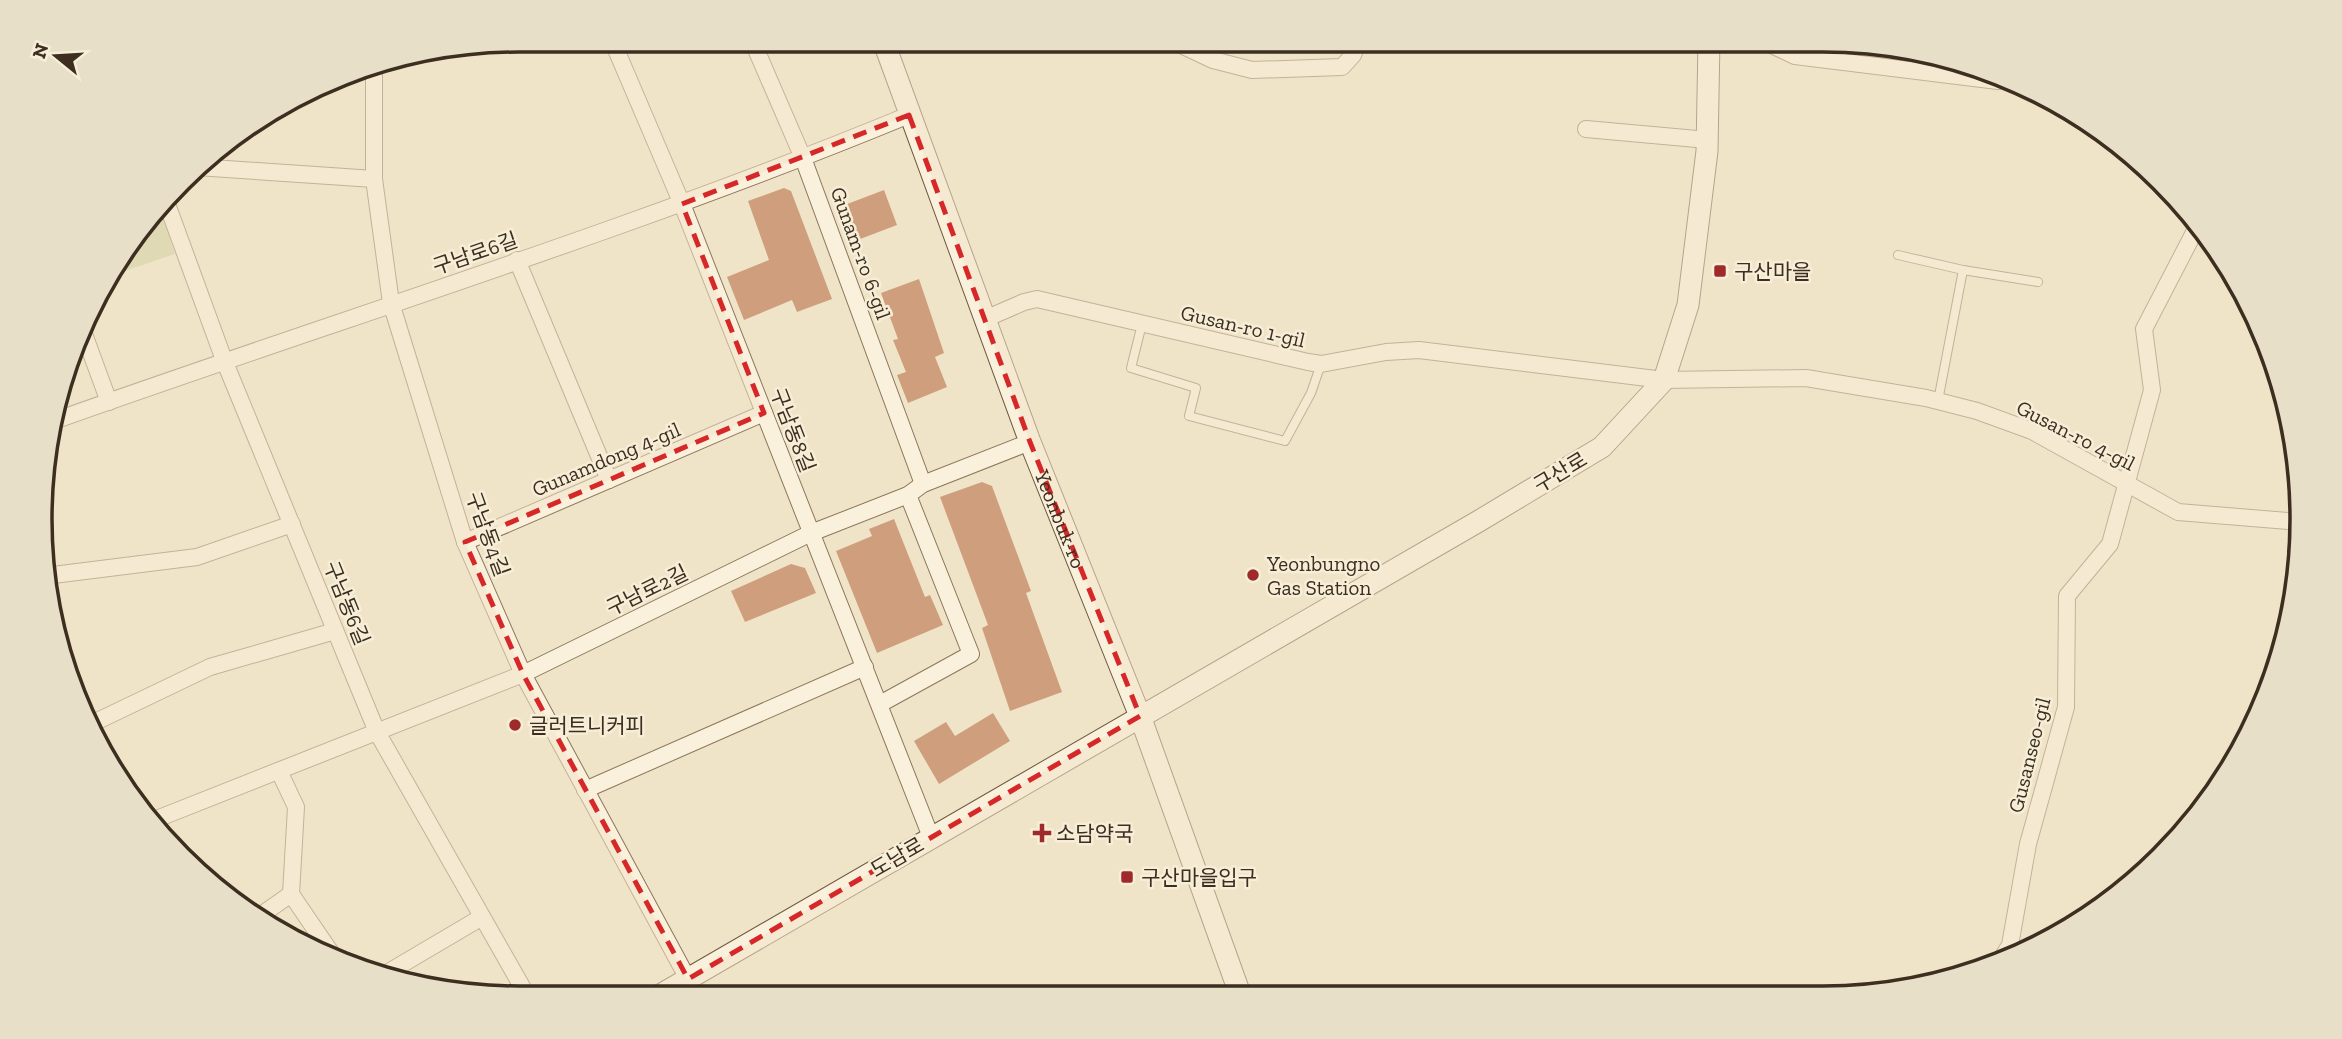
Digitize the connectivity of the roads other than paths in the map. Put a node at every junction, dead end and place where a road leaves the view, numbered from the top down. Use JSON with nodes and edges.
{"nodes":[{"id":1,"x":617,"y":52,"type":"edge"},
{"id":2,"x":757,"y":52,"type":"edge"},
{"id":3,"x":887,"y":52,"type":"edge"},
{"id":4,"x":1196,"y":52,"type":"edge"},
{"id":5,"x":1354,"y":52,"type":"edge"},
{"id":6,"x":1709,"y":52,"type":"edge"},
{"id":7,"x":1786,"y":52,"type":"edge"},
{"id":8,"x":374,"y":76,"type":"edge"},
{"id":9,"x":1976,"y":78,"type":"edge"},
{"id":10,"x":909,"y":115,"type":"junction"},
{"id":11,"x":1586,"y":129,"type":"dead end"},
{"id":12,"x":1708,"y":140,"type":"junction"},
{"id":13,"x":803,"y":158,"type":"junction"},
{"id":14,"x":212,"y":168,"type":"edge"},
{"id":15,"x":374,"y":178,"type":"junction"},
{"id":16,"x":682,"y":204,"type":"junction"},
{"id":17,"x":169,"y":210,"type":"edge"},
{"id":18,"x":2193,"y":235,"type":"edge"},
{"id":19,"x":1898,"y":255,"type":"dead end"},
{"id":20,"x":517,"y":260,"type":"junction"},
{"id":21,"x":1963,"y":270,"type":"junction"},
{"id":22,"x":2038,"y":282,"type":"dead end"},
{"id":23,"x":391,"y":303,"type":"junction"},
{"id":24,"x":985,"y":319,"type":"junction"},
{"id":25,"x":1142,"y":324,"type":"junction"},
{"id":26,"x":87,"y":343,"type":"edge"},
{"id":27,"x":224,"y":360,"type":"junction"},
{"id":28,"x":1321,"y":364,"type":"junction"},
{"id":29,"x":1664,"y":380,"type":"junction"},
{"id":30,"x":1938,"y":401,"type":"junction"},
{"id":31,"x":109,"y":402,"type":"junction"},
{"id":32,"x":764,"y":413,"type":"junction"},
{"id":33,"x":63,"y":418,"type":"edge"},
{"id":34,"x":1030,"y":442,"type":"junction"},
{"id":35,"x":609,"y":480,"type":"junction"},
{"id":36,"x":2127,"y":483,"type":"junction"},
{"id":37,"x":923,"y":484,"type":"junction"},
{"id":38,"x":908,"y":495,"type":"junction"},
{"id":39,"x":2290,"y":521,"type":"edge"},
{"id":40,"x":292,"y":524,"type":"junction"},
{"id":41,"x":811,"y":533,"type":"junction"},
{"id":42,"x":466,"y":542,"type":"junction"},
{"id":43,"x":55,"y":575,"type":"edge"},
{"id":44,"x":335,"y":631,"type":"junction"},
{"id":45,"x":865,"y":667,"type":"junction"},
{"id":46,"x":523,"y":674,"type":"junction"},
{"id":47,"x":880,"y":704,"type":"junction"},
{"id":48,"x":1140,"y":716,"type":"junction"},
{"id":49,"x":98,"y":720,"type":"edge"},
{"id":50,"x":377,"y":732,"type":"junction"},
{"id":51,"x":279,"y":771,"type":"junction"},
{"id":52,"x":585,"y":790,"type":"junction"},
{"id":53,"x":160,"y":818,"type":"edge"},
{"id":54,"x":931,"y":837,"type":"junction"},
{"id":55,"x":291,"y":894,"type":"junction"},
{"id":56,"x":266,"y":912,"type":"edge"},
{"id":57,"x":482,"y":917,"type":"junction"},
{"id":58,"x":325,"y":943,"type":"edge"},
{"id":59,"x":2008,"y":948,"type":"edge"},
{"id":60,"x":393,"y":969,"type":"edge"},
{"id":61,"x":688,"y":979,"type":"junction"},
{"id":62,"x":522,"y":986,"type":"edge"},
{"id":63,"x":676,"y":986,"type":"edge"},
{"id":64,"x":1237,"y":986,"type":"edge"}],
"edges":[{"from":1,"to":16,"type":"street","name":"구남동8길"},
{"from":2,"to":13,"type":"street","name":"Gunam-ro 6-gil"},
{"from":3,"to":10,"type":"main road","name":"Yeonbuk-ro"},
{"from":4,"to":5,"type":"street"},
{"from":6,"to":12,"type":"main road","name":"구산로"},
{"from":7,"to":9,"type":"street"},
{"from":8,"to":15,"type":"street","name":"구남동4길"},
{"from":10,"to":13,"type":"street","name":"구남로6길"},
{"from":10,"to":24,"type":"main road","name":"Yeonbuk-ro"},
{"from":11,"to":12,"type":"street"},
{"from":12,"to":29,"type":"main road","name":"구산로"},
{"from":13,"to":16,"type":"street","name":"구남로6길"},
{"from":13,"to":37,"type":"street","name":"Gunam-ro 6-gil"},
{"from":14,"to":15,"type":"street"},
{"from":15,"to":23,"type":"street","name":"구남동4길"},
{"from":16,"to":20,"type":"street","name":"구남로6길"},
{"from":16,"to":32,"type":"street","name":"구남동8길"},
{"from":17,"to":27,"type":"street","name":"구남동6길"},
{"from":18,"to":36,"type":"street","name":"Gusanseo-gil"},
{"from":19,"to":21,"type":"lane"},
{"from":20,"to":23,"type":"street","name":"구남로6길"},
{"from":20,"to":35,"type":"street"},
{"from":21,"to":22,"type":"lane"},
{"from":21,"to":30,"type":"lane"},
{"from":23,"to":27,"type":"street","name":"구남로6길"},
{"from":23,"to":42,"type":"street","name":"구남동4길"},
{"from":24,"to":25,"type":"street","name":"Gusan-ro 1-gil"},
{"from":24,"to":34,"type":"main road","name":"Yeonbuk-ro"},
{"from":25,"to":28,"type":"street","name":"Gusan-ro 1-gil"},
{"from":25,"to":28,"type":"lane"},
{"from":26,"to":31,"type":"street"},
{"from":27,"to":31,"type":"street","name":"구남로6길"},
{"from":27,"to":40,"type":"street","name":"구남동6길"},
{"from":28,"to":29,"type":"street","name":"Gusan-ro 1-gil"},
{"from":29,"to":30,"type":"street","name":"Gusan-ro 4-gil"},
{"from":29,"to":48,"type":"main road","name":"구산로"},
{"from":30,"to":36,"type":"street","name":"Gusan-ro 4-gil"},
{"from":31,"to":33,"type":"street","name":"구남로6길"},
{"from":32,"to":35,"type":"street","name":"Gunamdong 4-gil"},
{"from":32,"to":41,"type":"street","name":"구남동8길"},
{"from":34,"to":37,"type":"street","name":"구남로2길"},
{"from":34,"to":48,"type":"main road","name":"Yeonbuk-ro"},
{"from":35,"to":42,"type":"street","name":"Gunamdong 4-gil"},
{"from":36,"to":39,"type":"street","name":"Gusan-ro 4-gil"},
{"from":36,"to":59,"type":"street","name":"Gusanseo-gil"},
{"from":37,"to":38,"type":"street","name":"구남로2길"},
{"from":38,"to":41,"type":"street","name":"구남로2길"},
{"from":38,"to":47,"type":"street"},
{"from":40,"to":43,"type":"street"},
{"from":40,"to":44,"type":"street","name":"구남동6길"},
{"from":41,"to":45,"type":"street","name":"구남동8길"},
{"from":41,"to":46,"type":"street","name":"구남로2길"},
{"from":42,"to":46,"type":"street","name":"구남동4길"},
{"from":44,"to":49,"type":"street"},
{"from":44,"to":50,"type":"street","name":"구남동6길"},
{"from":45,"to":47,"type":"street","name":"구남동8길"},
{"from":45,"to":52,"type":"street"},
{"from":46,"to":50,"type":"street","name":"구남로2길"},
{"from":46,"to":52,"type":"street","name":"구남동4길"},
{"from":47,"to":54,"type":"street","name":"구남동8길"},
{"from":48,"to":54,"type":"main road","name":"도남로"},
{"from":48,"to":64,"type":"main road","name":"Yeonbuk-ro"},
{"from":50,"to":51,"type":"street","name":"구남로2길"},
{"from":50,"to":57,"type":"street","name":"구남동6길"},
{"from":51,"to":53,"type":"street","name":"구남로2길"},
{"from":51,"to":55,"type":"street"},
{"from":52,"to":61,"type":"street","name":"구남동4길"},
{"from":54,"to":61,"type":"main road","name":"도남로"},
{"from":55,"to":56,"type":"street"},
{"from":55,"to":58,"type":"street"},
{"from":57,"to":60,"type":"street"},
{"from":57,"to":62,"type":"street","name":"구남동6길"},
{"from":61,"to":63,"type":"main road","name":"도남로"}]}
